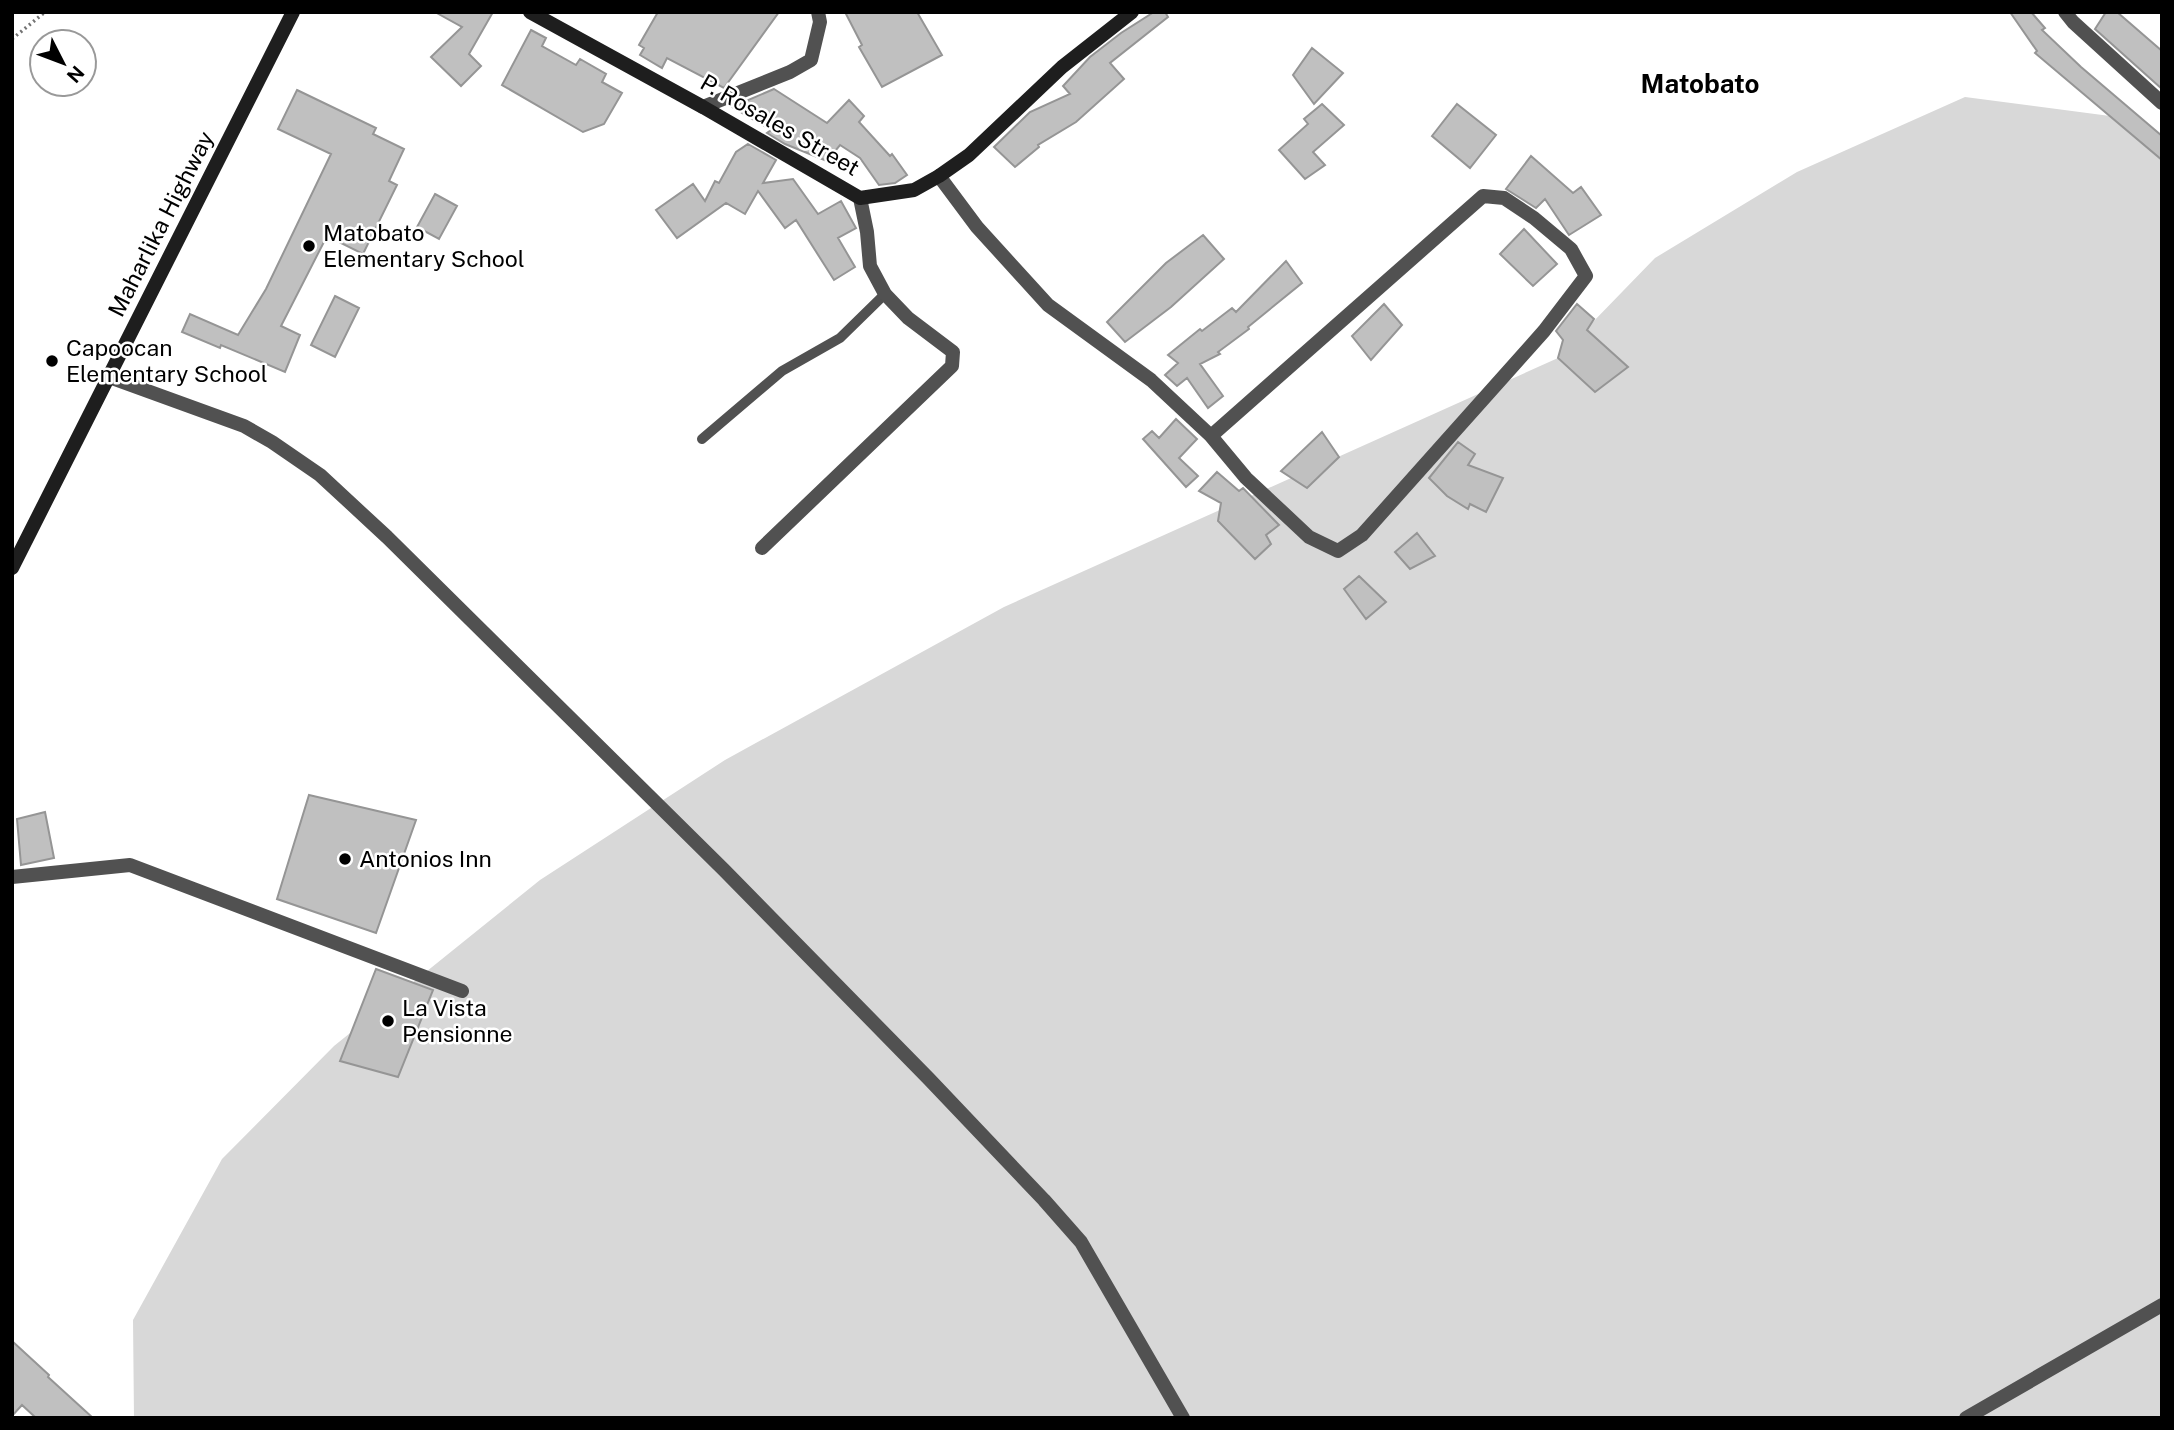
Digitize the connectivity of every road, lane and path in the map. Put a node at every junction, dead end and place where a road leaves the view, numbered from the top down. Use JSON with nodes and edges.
{"nodes":[{"id":1,"x":45,"y":12,"type":"edge"},
{"id":2,"x":293,"y":12,"type":"edge"},
{"id":3,"x":530,"y":12,"type":"edge"},
{"id":4,"x":818,"y":12,"type":"edge"},
{"id":5,"x":1132,"y":12,"type":"edge"},
{"id":6,"x":2065,"y":12,"type":"edge"},
{"id":7,"x":12,"y":39,"type":"edge"},
{"id":8,"x":2162,"y":103,"type":"edge"},
{"id":9,"x":704,"y":107,"type":"junction"},
{"id":10,"x":939,"y":176,"type":"junction"},
{"id":11,"x":860,"y":198,"type":"junction"},
{"id":12,"x":885,"y":294,"type":"junction"},
{"id":13,"x":109,"y":377,"type":"junction"},
{"id":14,"x":1211,"y":436,"type":"junction"},
{"id":15,"x":702,"y":439,"type":"dead end"},
{"id":16,"x":762,"y":548,"type":"dead end"},
{"id":17,"x":12,"y":568,"type":"edge"},
{"id":18,"x":12,"y":877,"type":"edge"},
{"id":19,"x":462,"y":991,"type":"dead end"},
{"id":20,"x":2162,"y":1304,"type":"edge"},
{"id":21,"x":1184,"y":1418,"type":"edge"},
{"id":22,"x":1966,"y":1418,"type":"edge"}],
"edges":[{"from":1,"to":7,"type":"path"},
{"from":2,"to":13,"type":"street","name":"Maharlika Highway"},
{"from":3,"to":9,"type":"street","name":"P. Rosales Street"},
{"from":4,"to":9,"type":"street"},
{"from":5,"to":10,"type":"street","name":"P. Rosales Street"},
{"from":6,"to":8,"type":"street"},
{"from":9,"to":11,"type":"street","name":"P. Rosales Street"},
{"from":10,"to":11,"type":"street","name":"P. Rosales Street"},
{"from":10,"to":14,"type":"street"},
{"from":11,"to":12,"type":"street"},
{"from":12,"to":15,"type":"lane"},
{"from":12,"to":16,"type":"street"},
{"from":13,"to":17,"type":"street","name":"Maharlika Highway"},
{"from":13,"to":21,"type":"street"},
{"from":14,"to":14,"type":"street"},
{"from":18,"to":19,"type":"street"},
{"from":20,"to":22,"type":"street"}]}
